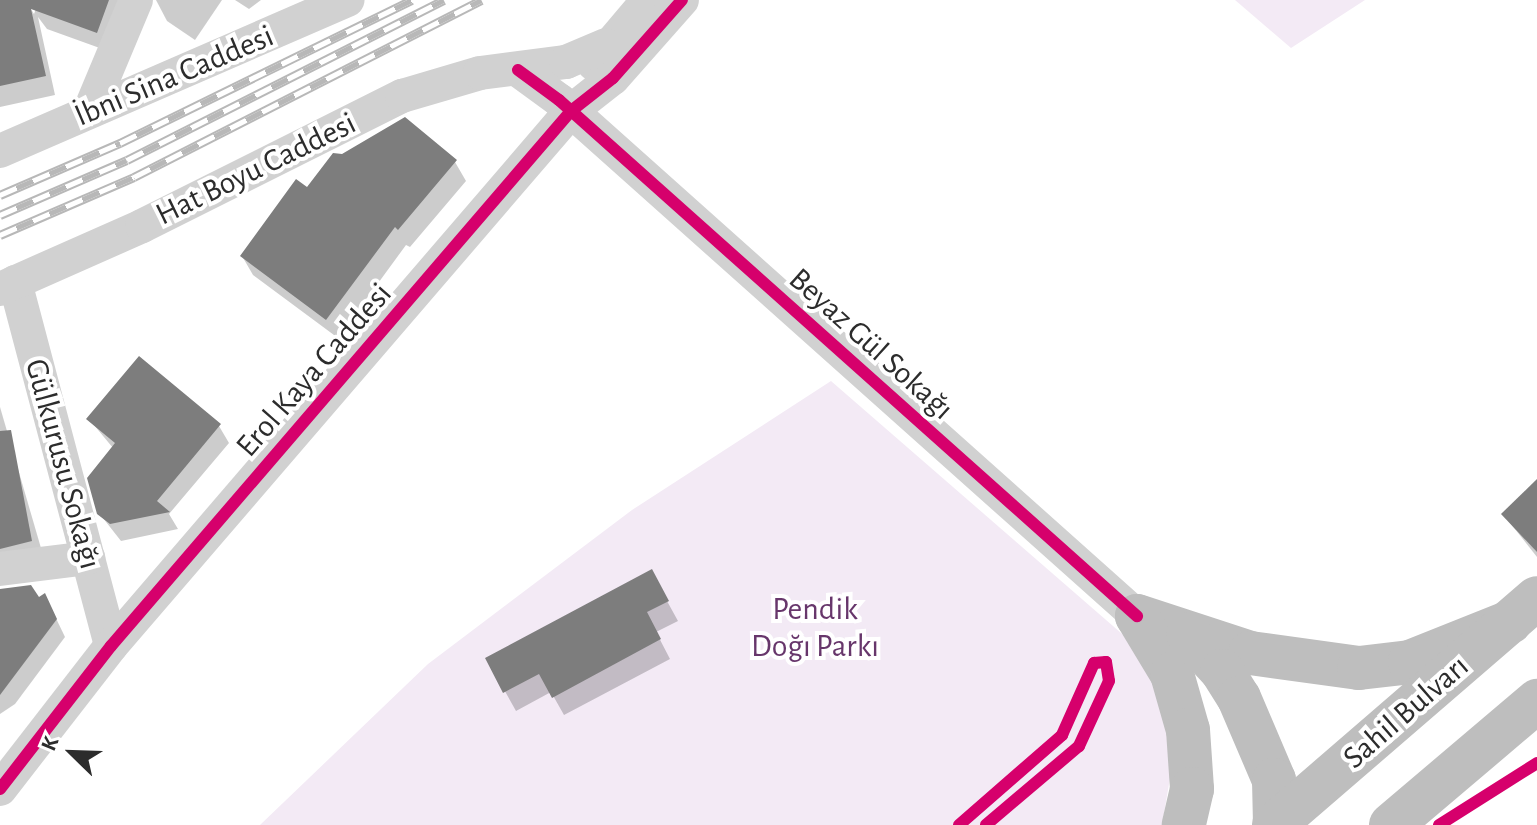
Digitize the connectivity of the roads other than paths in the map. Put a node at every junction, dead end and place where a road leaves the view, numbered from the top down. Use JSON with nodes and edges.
{"nodes":[{"id":1,"x":136,"y":0,"type":"edge"},
{"id":2,"x":348,"y":0,"type":"edge"},
{"id":3,"x":648,"y":0,"type":"edge"},
{"id":4,"x":682,"y":0,"type":"edge"},
{"id":5,"x":606,"y":45,"type":"junction"},
{"id":6,"x":518,"y":70,"type":"junction"},
{"id":7,"x":90,"y":110,"type":"junction"},
{"id":8,"x":571,"y":111,"type":"junction"},
{"id":9,"x":0,"y":151,"type":"edge"},
{"id":10,"x":8,"y":285,"type":"edge"},
{"id":11,"x":88,"y":558,"type":"junction"},
{"id":12,"x":0,"y":569,"type":"edge"},
{"id":13,"x":1524,"y":610,"type":"edge"},
{"id":14,"x":1137,"y":616,"type":"junction"},
{"id":15,"x":1186,"y":633,"type":"junction"},
{"id":16,"x":111,"y":646,"type":"junction"},
{"id":17,"x":1537,"y":701,"type":"edge"},
{"id":18,"x":0,"y":789,"type":"edge"},
{"id":19,"x":1184,"y":825,"type":"edge"},
{"id":20,"x":1275,"y":825,"type":"edge"},
{"id":21,"x":1391,"y":825,"type":"edge"}],
"edges":[{"from":1,"to":7,"type":"street"},
{"from":2,"to":7,"type":"street","name":"İbni Sina Caddesi"},
{"from":3,"to":5,"type":"street","name":"Erol Kaya Caddesi"},
{"from":4,"to":8,"type":"street","name":"Erol Kaya Caddesi"},
{"from":5,"to":6,"type":"street","name":"Hat Boyu Caddesi"},
{"from":5,"to":8,"type":"street","name":"Erol Kaya Caddesi"},
{"from":6,"to":8,"type":"street","name":"Beyaz Gül Sokağı"},
{"from":6,"to":10,"type":"street","name":"Hat Boyu Caddesi"},
{"from":7,"to":9,"type":"street","name":"İbni Sina Caddesi"},
{"from":8,"to":14,"type":"street","name":"Beyaz Gül Sokağı"},
{"from":8,"to":16,"type":"street","name":"Erol Kaya Caddesi"},
{"from":10,"to":11,"type":"street","name":"Gülkurusu Sokağı"},
{"from":11,"to":12,"type":"street"},
{"from":11,"to":16,"type":"street","name":"Gülkurusu Sokağı"},
{"from":13,"to":15,"type":"highway"},
{"from":13,"to":20,"type":"highway","name":"Sahil Bulvarı"},
{"from":14,"to":15,"type":"highway"},
{"from":14,"to":19,"type":"highway"},
{"from":15,"to":20,"type":"highway"},
{"from":16,"to":18,"type":"street","name":"Erol Kaya Caddesi"},
{"from":17,"to":21,"type":"highway"}]}
